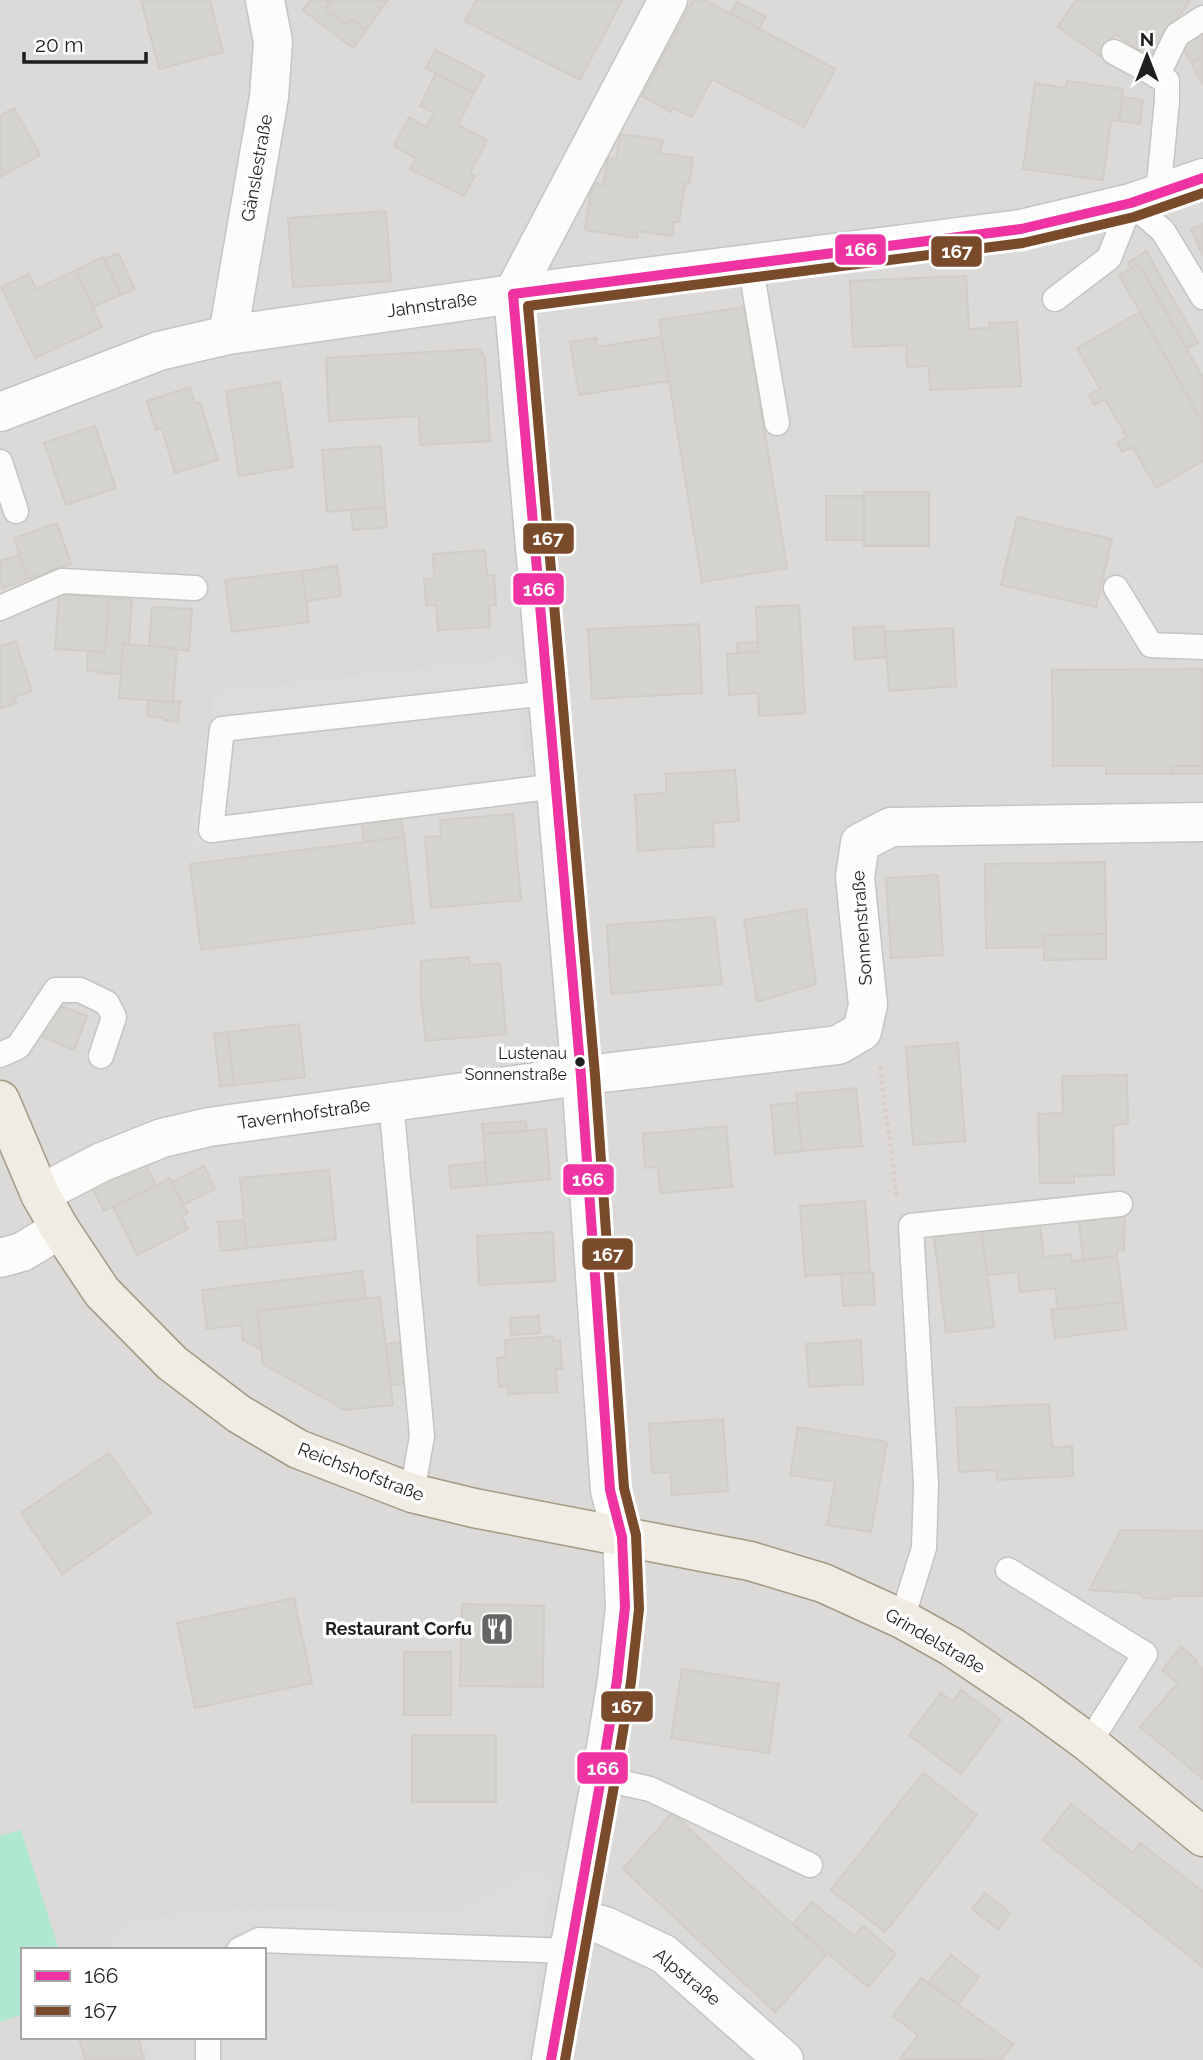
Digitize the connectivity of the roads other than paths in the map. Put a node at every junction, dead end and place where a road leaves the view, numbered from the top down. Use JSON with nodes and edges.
{"nodes":[{"id":1,"x":265,"y":0,"type":"edge"},
{"id":2,"x":668,"y":0,"type":"edge"},
{"id":3,"x":1203,"y":18,"type":"edge"},
{"id":4,"x":1114,"y":52,"type":"dead end"},
{"id":5,"x":1157,"y":76,"type":"junction"},
{"id":6,"x":1203,"y":178,"type":"edge"},
{"id":7,"x":1144,"y":199,"type":"junction"},
{"id":8,"x":750,"y":264,"type":"junction"},
{"id":9,"x":513,"y":294,"type":"junction"},
{"id":10,"x":1203,"y":297,"type":"edge"},
{"id":11,"x":1055,"y":299,"type":"dead end"},
{"id":12,"x":228,"y":335,"type":"junction"},
{"id":13,"x":0,"y":412,"type":"edge"},
{"id":14,"x":777,"y":422,"type":"dead end"},
{"id":15,"x":0,"y":462,"type":"edge"},
{"id":16,"x":16,"y":511,"type":"dead end"},
{"id":17,"x":195,"y":588,"type":"dead end"},
{"id":18,"x":1116,"y":588,"type":"dead end"},
{"id":19,"x":0,"y":608,"type":"edge"},
{"id":20,"x":1203,"y":647,"type":"edge"},
{"id":21,"x":547,"y":693,"type":"junction"},
{"id":22,"x":556,"y":786,"type":"junction"},
{"id":23,"x":1203,"y":822,"type":"edge"},
{"id":24,"x":0,"y":1055,"type":"edge"},
{"id":25,"x":101,"y":1056,"type":"dead end"},
{"id":26,"x":581,"y":1076,"type":"junction"},
{"id":27,"x":0,"y":1100,"type":"edge"},
{"id":28,"x":391,"y":1102,"type":"junction"},
{"id":29,"x":40,"y":1194,"type":"junction"},
{"id":30,"x":1120,"y":1203,"type":"dead end"},
{"id":31,"x":60,"y":1228,"type":"junction"},
{"id":32,"x":0,"y":1258,"type":"edge"},
{"id":33,"x":411,"y":1493,"type":"junction"},
{"id":34,"x":622,"y":1537,"type":"junction"},
{"id":35,"x":1008,"y":1570,"type":"dead end"},
{"id":36,"x":902,"y":1619,"type":"junction"},
{"id":37,"x":1089,"y":1743,"type":"junction"},
{"id":38,"x":601,"y":1778,"type":"junction"},
{"id":39,"x":1203,"y":1837,"type":"edge"},
{"id":40,"x":810,"y":1865,"type":"dead end"},
{"id":41,"x":573,"y":1934,"type":"junction"},
{"id":42,"x":243,"y":1948,"type":"edge"},
{"id":43,"x":208,"y":2039,"type":"edge"},
{"id":44,"x":208,"y":2060,"type":"edge"},
{"id":45,"x":551,"y":2060,"type":"edge"},
{"id":46,"x":784,"y":2060,"type":"edge"}],
"edges":[{"from":1,"to":12,"type":"street","name":"Gänslestraße"},
{"from":2,"to":9,"type":"street"},
{"from":3,"to":5,"type":"lane"},
{"from":4,"to":5,"type":"lane"},
{"from":5,"to":7,"type":"lane"},
{"from":6,"to":7,"type":"street","name":"Jahnstraße"},
{"from":7,"to":8,"type":"street","name":"Jahnstraße"},
{"from":7,"to":10,"type":"lane"},
{"from":7,"to":11,"type":"lane"},
{"from":8,"to":9,"type":"street","name":"Jahnstraße"},
{"from":8,"to":14,"type":"lane"},
{"from":9,"to":12,"type":"street","name":"Jahnstraße"},
{"from":9,"to":21,"type":"street"},
{"from":12,"to":13,"type":"street","name":"Jahnstraße"},
{"from":15,"to":16,"type":"lane"},
{"from":17,"to":19,"type":"lane"},
{"from":18,"to":20,"type":"lane"},
{"from":21,"to":22,"type":"street"},
{"from":21,"to":22,"type":"lane"},
{"from":22,"to":26,"type":"street"},
{"from":23,"to":26,"type":"street","name":"Sonnenstraße"},
{"from":24,"to":25,"type":"lane"},
{"from":26,"to":28,"type":"street","name":"Tavernhofstraße"},
{"from":26,"to":34,"type":"street"},
{"from":27,"to":29,"type":"main road","name":"Reichshofstraße"},
{"from":28,"to":29,"type":"street","name":"Tavernhofstraße"},
{"from":28,"to":33,"type":"lane"},
{"from":29,"to":31,"type":"main road","name":"Reichshofstraße"},
{"from":30,"to":36,"type":"lane"},
{"from":31,"to":32,"type":"street"},
{"from":31,"to":33,"type":"main road","name":"Reichshofstraße"},
{"from":33,"to":34,"type":"main road","name":"Reichshofstraße"},
{"from":34,"to":36,"type":"main road","name":"Grindelstraße"},
{"from":34,"to":38,"type":"street"},
{"from":35,"to":37,"type":"lane"},
{"from":36,"to":37,"type":"main road","name":"Grindelstraße"},
{"from":37,"to":39,"type":"main road","name":"Grindelstraße"},
{"from":38,"to":40,"type":"lane"},
{"from":38,"to":41,"type":"street"},
{"from":41,"to":42,"type":"lane"},
{"from":41,"to":45,"type":"street"},
{"from":41,"to":46,"type":"street","name":"Alpstraße"},
{"from":43,"to":44,"type":"lane"}]}
